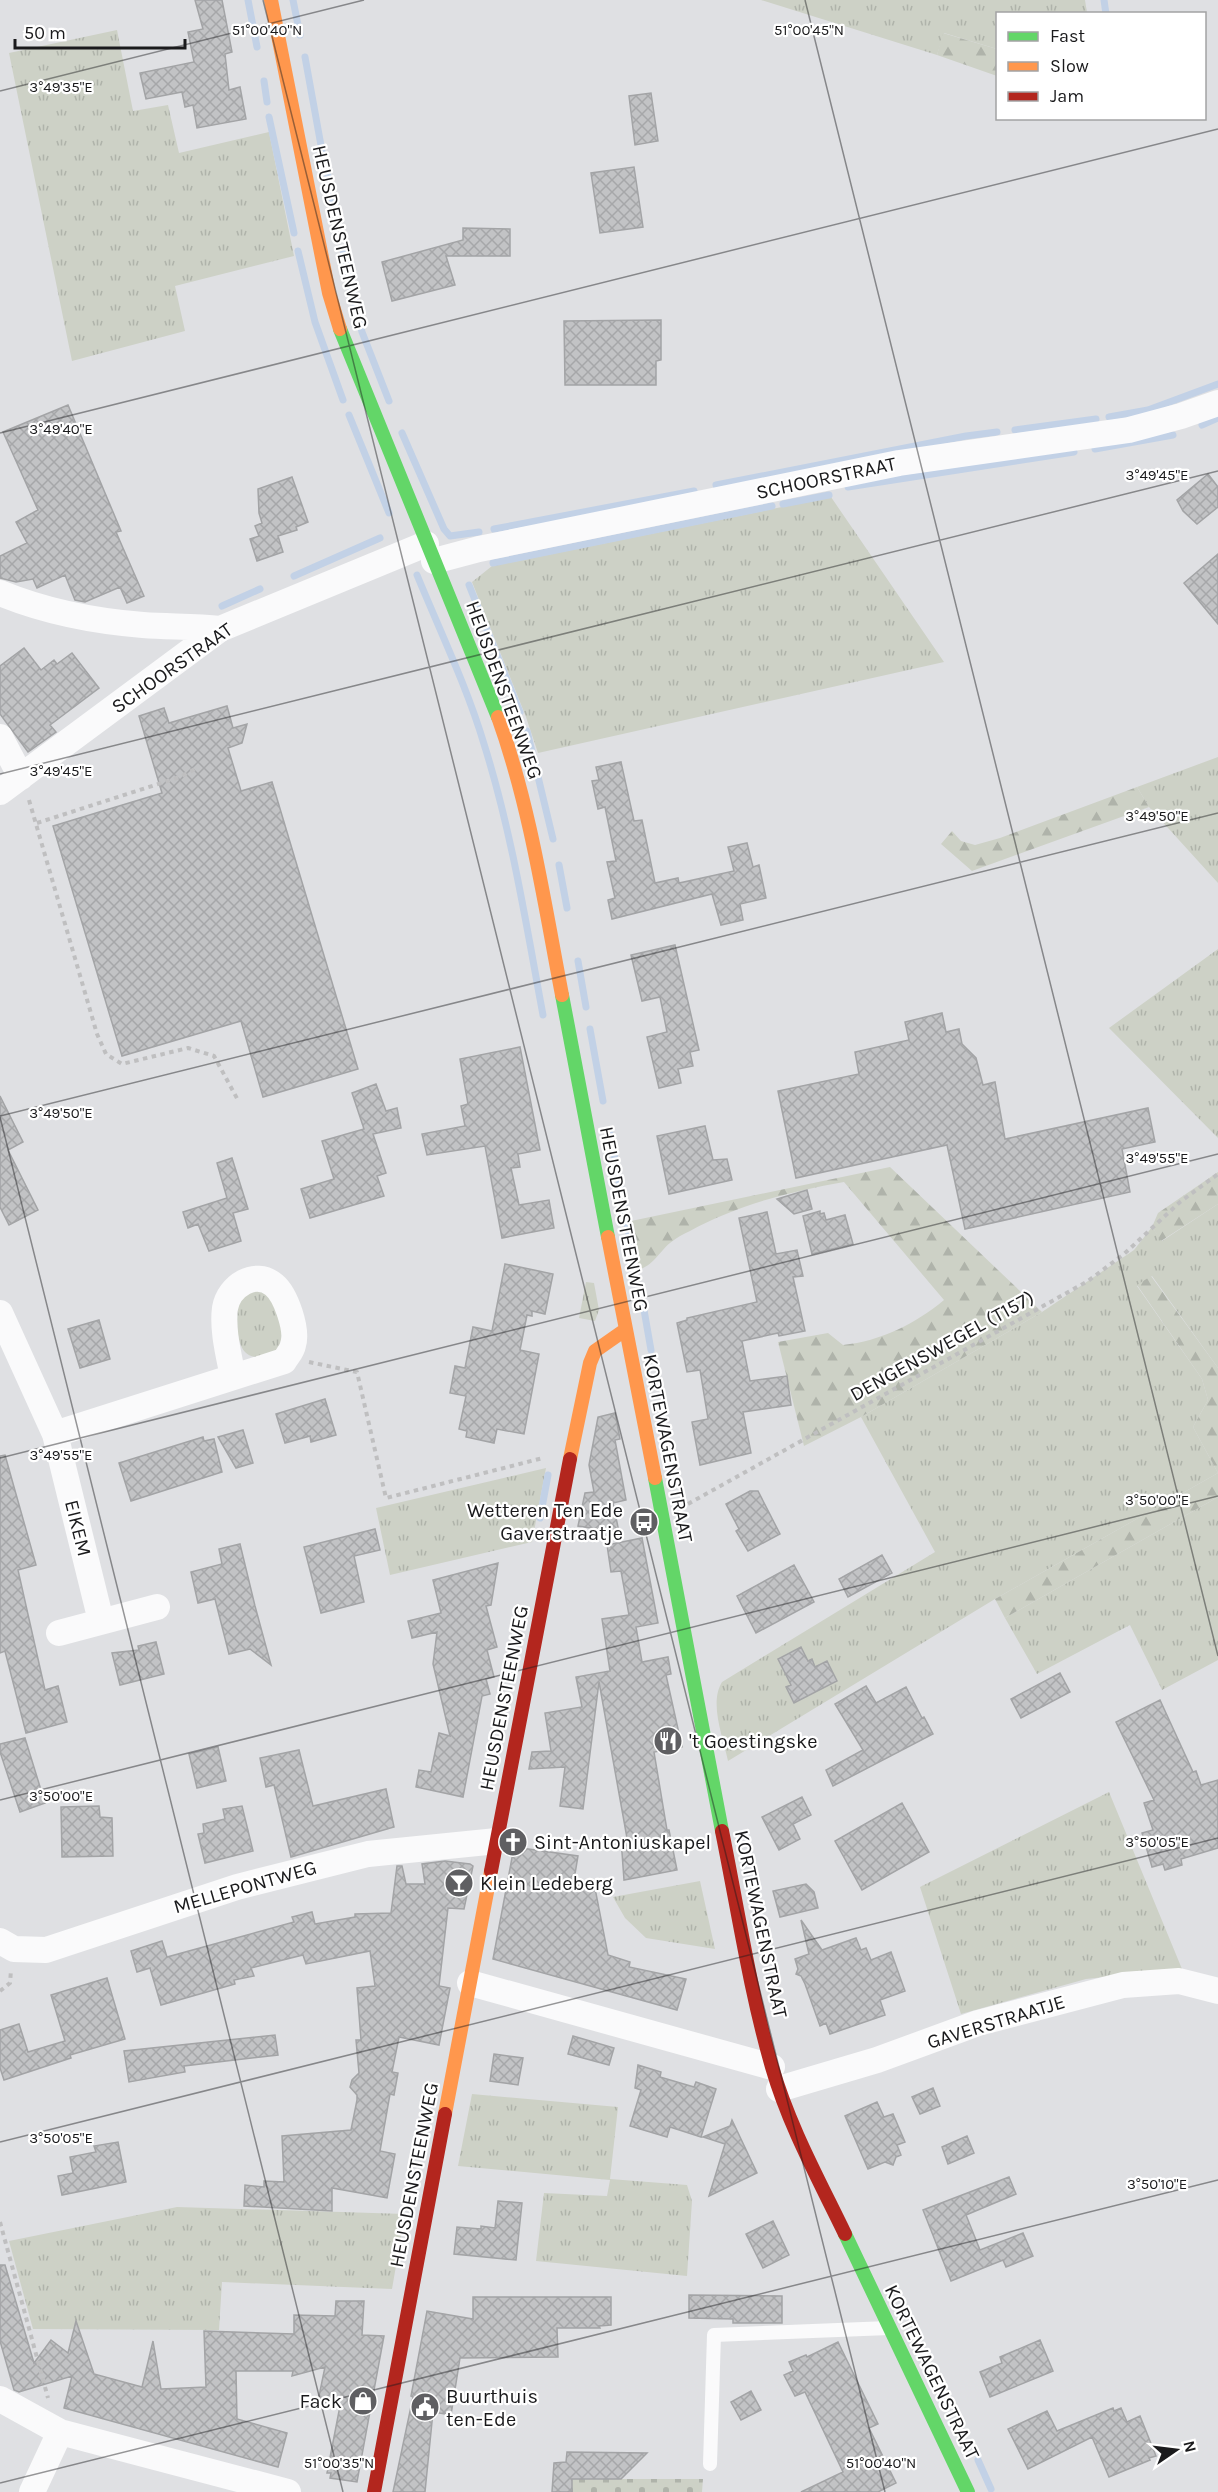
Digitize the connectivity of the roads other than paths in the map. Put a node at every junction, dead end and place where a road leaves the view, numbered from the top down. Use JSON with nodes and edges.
{"nodes":[{"id":1,"x":271,"y":0,"type":"edge"},
{"id":2,"x":1218,"y":403,"type":"edge"},
{"id":3,"x":430,"y":552,"type":"junction"},
{"id":4,"x":0,"y":593,"type":"edge"},
{"id":5,"x":220,"y":629,"type":"junction"},
{"id":6,"x":0,"y":737,"type":"edge"},
{"id":7,"x":21,"y":777,"type":"junction"},
{"id":8,"x":0,"y":792,"type":"edge"},
{"id":9,"x":0,"y":1313,"type":"edge"},
{"id":10,"x":625,"y":1330,"type":"junction"},
{"id":11,"x":233,"y":1377,"type":"junction"},
{"id":12,"x":55,"y":1434,"type":"junction"},
{"id":13,"x":157,"y":1607,"type":"dead end"},
{"id":14,"x":101,"y":1621,"type":"junction"},
{"id":15,"x":59,"y":1633,"type":"dead end"},
{"id":16,"x":497,"y":1841,"type":"junction"},
{"id":17,"x":0,"y":1941,"type":"edge"},
{"id":18,"x":470,"y":1983,"type":"junction"},
{"id":19,"x":1218,"y":1991,"type":"edge"},
{"id":20,"x":776,"y":2078,"type":"junction"},
{"id":21,"x":889,"y":2328,"type":"junction"},
{"id":22,"x":0,"y":2399,"type":"edge"},
{"id":23,"x":60,"y":2432,"type":"junction"},
{"id":24,"x":710,"y":2464,"type":"dead end"},
{"id":25,"x":32,"y":2492,"type":"edge"},
{"id":26,"x":288,"y":2492,"type":"edge"},
{"id":27,"x":374,"y":2492,"type":"edge"},
{"id":28,"x":968,"y":2492,"type":"edge"}],
"edges":[{"from":1,"to":3,"type":"street","name":"HEUSDENSTEENWEG"},
{"from":2,"to":3,"type":"street","name":"SCHOORSTRAAT"},
{"from":3,"to":5,"type":"street","name":"SCHOORSTRAAT"},
{"from":3,"to":10,"type":"street","name":"HEUSDENSTEENWEG"},
{"from":4,"to":5,"type":"street"},
{"from":5,"to":7,"type":"street","name":"SCHOORSTRAAT"},
{"from":6,"to":7,"type":"street"},
{"from":7,"to":8,"type":"street","name":"SCHOORSTRAAT"},
{"from":9,"to":12,"type":"street","name":"EIKEM"},
{"from":10,"to":16,"type":"street","name":"HEUSDENSTEENWEG"},
{"from":10,"to":20,"type":"street","name":"KORTEWAGENSTRAAT"},
{"from":11,"to":11,"type":"street"},
{"from":11,"to":12,"type":"street"},
{"from":12,"to":14,"type":"street","name":"EIKEM"},
{"from":13,"to":14,"type":"street"},
{"from":14,"to":15,"type":"street"},
{"from":16,"to":17,"type":"street","name":"MELLEPONTWEG"},
{"from":16,"to":18,"type":"street","name":"HEUSDENSTEENWEG"},
{"from":18,"to":20,"type":"street"},
{"from":18,"to":27,"type":"street","name":"HEUSDENSTEENWEG"},
{"from":19,"to":20,"type":"street","name":"GAVERSTRAATJE"},
{"from":20,"to":21,"type":"street","name":"KORTEWAGENSTRAAT"},
{"from":21,"to":24,"type":"lane"},
{"from":21,"to":28,"type":"street","name":"KORTEWAGENSTRAAT"},
{"from":22,"to":23,"type":"street"},
{"from":23,"to":25,"type":"street"},
{"from":23,"to":26,"type":"street"}]}
